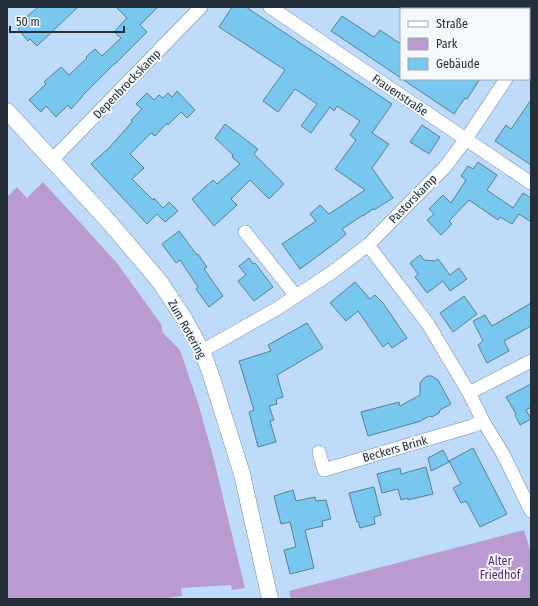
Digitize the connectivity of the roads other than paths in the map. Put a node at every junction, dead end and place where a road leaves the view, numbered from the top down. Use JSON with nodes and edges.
{"nodes":[{"id":1,"x":201,"y":7,"type":"edge"},
{"id":2,"x":270,"y":7,"type":"edge"},
{"id":3,"x":505,"y":80,"type":"edge"},
{"id":4,"x":7,"y":111,"type":"edge"},
{"id":5,"x":466,"y":139,"type":"junction"},
{"id":6,"x":52,"y":160,"type":"junction"},
{"id":7,"x":531,"y":183,"type":"edge"},
{"id":8,"x":245,"y":232,"type":"dead end"},
{"id":9,"x":368,"y":245,"type":"junction"},
{"id":10,"x":296,"y":296,"type":"junction"},
{"id":11,"x":202,"y":351,"type":"junction"},
{"id":12,"x":531,"y":361,"type":"edge"},
{"id":13,"x":469,"y":393,"type":"junction"},
{"id":14,"x":483,"y":421,"type":"junction"},
{"id":15,"x":319,"y":452,"type":"dead end"},
{"id":16,"x":531,"y":511,"type":"edge"},
{"id":17,"x":270,"y":599,"type":"edge"}],
"edges":[{"from":1,"to":6,"type":"street","name":"Depenbrockskamp"},
{"from":2,"to":5,"type":"street","name":"Frauenstraße"},
{"from":3,"to":5,"type":"street","name":"Pastorskamp"},
{"from":4,"to":6,"type":"street","name":"Zum Rotering"},
{"from":5,"to":7,"type":"street","name":"Frauenstraße"},
{"from":5,"to":9,"type":"street","name":"Pastorskamp"},
{"from":6,"to":11,"type":"street","name":"Zum Rotering"},
{"from":8,"to":10,"type":"street"},
{"from":9,"to":10,"type":"street","name":"Pastorskamp"},
{"from":9,"to":13,"type":"street"},
{"from":10,"to":11,"type":"street","name":"Pastorskamp"},
{"from":11,"to":17,"type":"street","name":"Zum Rotering"},
{"from":12,"to":13,"type":"street"},
{"from":13,"to":14,"type":"street"},
{"from":14,"to":15,"type":"street","name":"Beckers Brink"},
{"from":14,"to":16,"type":"street"}]}
